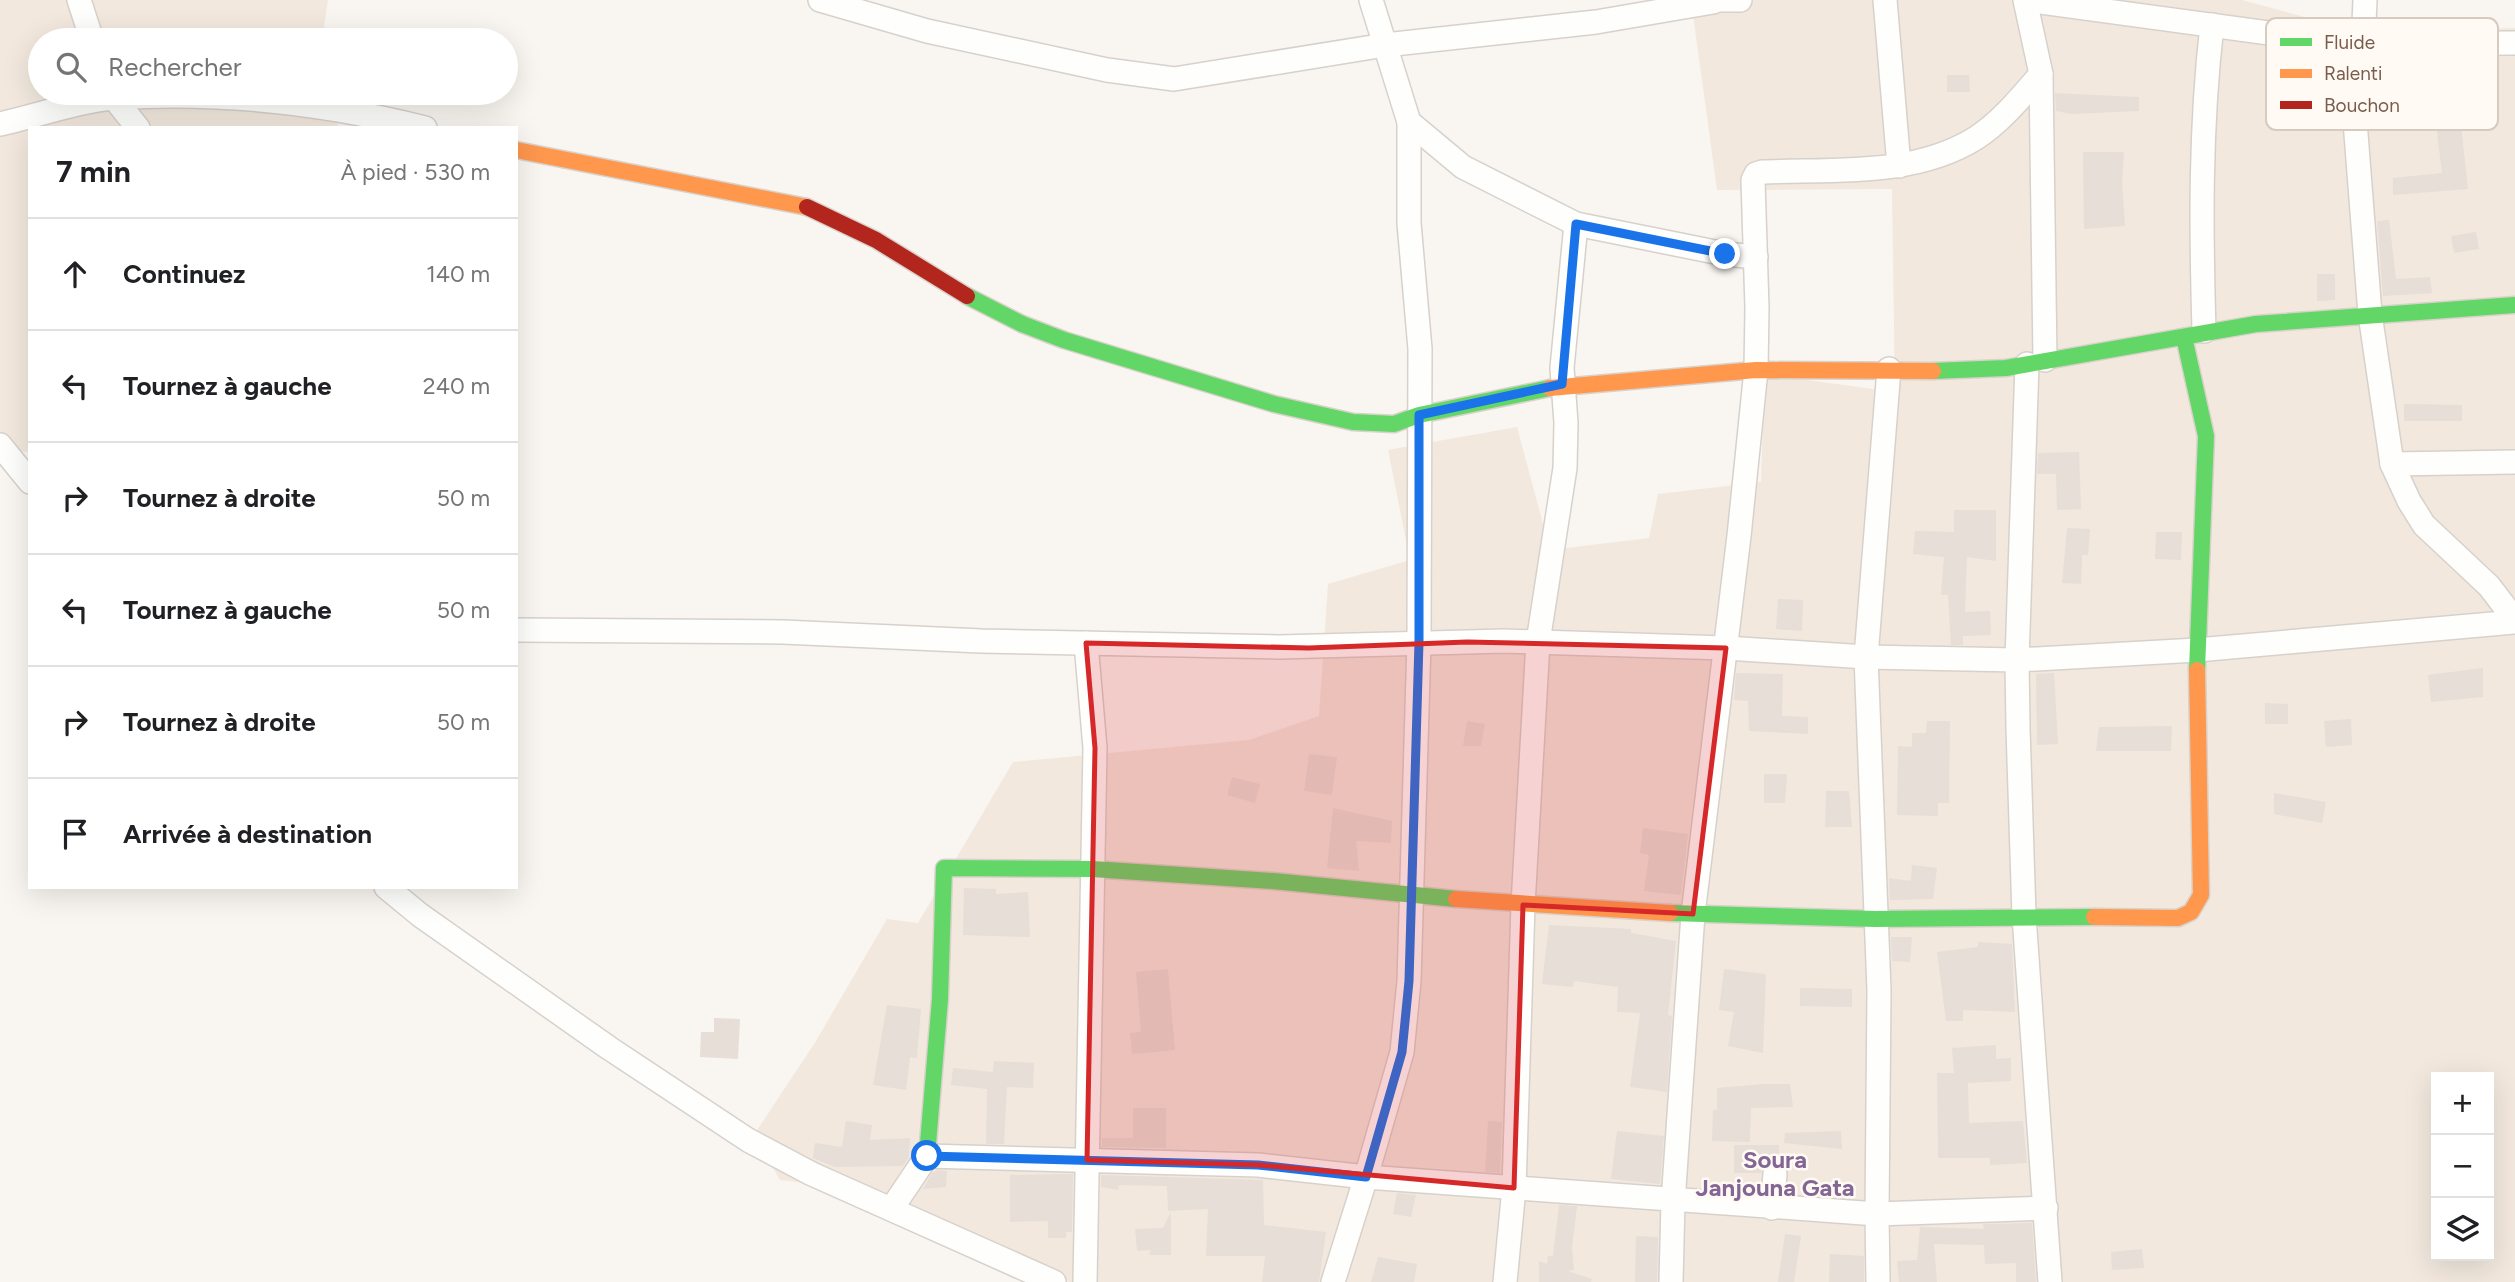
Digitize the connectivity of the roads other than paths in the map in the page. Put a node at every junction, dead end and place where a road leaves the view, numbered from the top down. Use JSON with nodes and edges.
{"nodes":[{"id":1,"x":79,"y":0,"type":"edge"},
{"id":2,"x":820,"y":0,"type":"edge"},
{"id":3,"x":1371,"y":0,"type":"edge"},
{"id":4,"x":1740,"y":0,"type":"edge"},
{"id":5,"x":1885,"y":0,"type":"edge"},
{"id":6,"x":2025,"y":0,"type":"edge"},
{"id":7,"x":2365,"y":0,"type":"edge"},
{"id":8,"x":1708,"y":1,"type":"edge"},
{"id":9,"x":2361,"y":18,"type":"edge"},
{"id":10,"x":2212,"y":25,"type":"junction"},
{"id":11,"x":88,"y":28,"type":"edge"},
{"id":12,"x":2266,"y":32,"type":"edge"},
{"id":13,"x":1385,"y":45,"type":"junction"},
{"id":14,"x":2041,"y":74,"type":"junction"},
{"id":15,"x":75,"y":105,"type":"edge"},
{"id":16,"x":119,"y":105,"type":"edge"},
{"id":17,"x":310,"y":105,"type":"edge"},
{"id":18,"x":1409,"y":122,"type":"junction"},
{"id":19,"x":0,"y":124,"type":"edge"},
{"id":20,"x":136,"y":126,"type":"edge"},
{"id":21,"x":416,"y":126,"type":"edge"},
{"id":22,"x":2361,"y":130,"type":"edge"},
{"id":23,"x":518,"y":150,"type":"edge"},
{"id":24,"x":1899,"y":166,"type":"junction"},
{"id":25,"x":1576,"y":224,"type":"junction"},
{"id":26,"x":1756,"y":257,"type":"junction"},
{"id":27,"x":2515,"y":305,"type":"edge"},
{"id":28,"x":2371,"y":314,"type":"junction"},
{"id":29,"x":2194,"y":334,"type":"junction"},
{"id":30,"x":2036,"y":362,"type":"junction"},
{"id":31,"x":1889,"y":369,"type":"junction"},
{"id":32,"x":1756,"y":370,"type":"junction"},
{"id":33,"x":1562,"y":384,"type":"junction"},
{"id":34,"x":1419,"y":415,"type":"junction"},
{"id":35,"x":0,"y":445,"type":"edge"},
{"id":36,"x":2515,"y":462,"type":"edge"},
{"id":37,"x":2392,"y":464,"type":"junction"},
{"id":38,"x":28,"y":480,"type":"edge"},
{"id":39,"x":2515,"y":621,"type":"edge"},
{"id":40,"x":518,"y":629,"type":"edge"},
{"id":41,"x":1419,"y":642,"type":"junction"},
{"id":42,"x":1538,"y":642,"type":"junction"},
{"id":43,"x":1086,"y":643,"type":"junction"},
{"id":44,"x":1726,"y":648,"type":"junction"},
{"id":45,"x":2197,"y":650,"type":"junction"},
{"id":46,"x":1867,"y":657,"type":"junction"},
{"id":47,"x":2017,"y":660,"type":"junction"},
{"id":48,"x":1092,"y":869,"type":"junction"},
{"id":49,"x":388,"y":889,"type":"edge"},
{"id":50,"x":1411,"y":894,"type":"junction"},
{"id":51,"x":1523,"y":905,"type":"junction"},
{"id":52,"x":1693,"y":914,"type":"junction"},
{"id":53,"x":2024,"y":916,"type":"junction"},
{"id":54,"x":1875,"y":919,"type":"junction"},
{"id":55,"x":927,"y":1156,"type":"junction"},
{"id":56,"x":1087,"y":1160,"type":"junction"},
{"id":57,"x":1775,"y":1174,"type":"dead end"},
{"id":58,"x":1366,"y":1177,"type":"junction"},
{"id":59,"x":1514,"y":1188,"type":"junction"},
{"id":60,"x":1673,"y":1202,"type":"junction"},
{"id":61,"x":892,"y":1208,"type":"junction"},
{"id":62,"x":1772,"y":1208,"type":"junction"},
{"id":63,"x":2046,"y":1209,"type":"junction"},
{"id":64,"x":1877,"y":1214,"type":"junction"},
{"id":65,"x":1054,"y":1282,"type":"edge"},
{"id":66,"x":1085,"y":1282,"type":"edge"},
{"id":67,"x":1333,"y":1282,"type":"edge"},
{"id":68,"x":1505,"y":1282,"type":"edge"},
{"id":69,"x":1671,"y":1282,"type":"edge"},
{"id":70,"x":1878,"y":1282,"type":"edge"},
{"id":71,"x":2050,"y":1282,"type":"edge"}],
"edges":[{"from":1,"to":11,"type":"street"},
{"from":2,"to":13,"type":"street"},
{"from":3,"to":13,"type":"street"},
{"from":4,"to":8,"type":"street"},
{"from":5,"to":24,"type":"street"},
{"from":6,"to":10,"type":"street"},
{"from":6,"to":14,"type":"street"},
{"from":7,"to":9,"type":"street"},
{"from":8,"to":13,"type":"street"},
{"from":10,"to":12,"type":"street"},
{"from":10,"to":29,"type":"street"},
{"from":13,"to":18,"type":"street"},
{"from":14,"to":24,"type":"street"},
{"from":14,"to":30,"type":"street"},
{"from":15,"to":19,"type":"street"},
{"from":16,"to":20,"type":"street"},
{"from":17,"to":21,"type":"street"},
{"from":18,"to":25,"type":"street"},
{"from":18,"to":34,"type":"street"},
{"from":22,"to":28,"type":"street"},
{"from":23,"to":34,"type":"street"},
{"from":24,"to":26,"type":"street"},
{"from":25,"to":26,"type":"street"},
{"from":25,"to":33,"type":"street"},
{"from":26,"to":32,"type":"street"},
{"from":27,"to":28,"type":"street"},
{"from":28,"to":29,"type":"street"},
{"from":28,"to":37,"type":"street"},
{"from":29,"to":30,"type":"street"},
{"from":29,"to":45,"type":"street"},
{"from":30,"to":31,"type":"street"},
{"from":30,"to":47,"type":"street"},
{"from":31,"to":32,"type":"street"},
{"from":31,"to":46,"type":"street"},
{"from":32,"to":33,"type":"street"},
{"from":32,"to":44,"type":"street"},
{"from":33,"to":34,"type":"street"},
{"from":33,"to":42,"type":"street"},
{"from":34,"to":41,"type":"street"},
{"from":35,"to":38,"type":"street"},
{"from":36,"to":37,"type":"street"},
{"from":37,"to":39,"type":"street"},
{"from":39,"to":45,"type":"street"},
{"from":40,"to":43,"type":"street"},
{"from":41,"to":42,"type":"street"},
{"from":41,"to":43,"type":"street"},
{"from":41,"to":50,"type":"street"},
{"from":42,"to":44,"type":"street"},
{"from":42,"to":51,"type":"street"},
{"from":43,"to":48,"type":"street"},
{"from":44,"to":46,"type":"street"},
{"from":44,"to":52,"type":"street"},
{"from":45,"to":47,"type":"street"},
{"from":45,"to":53,"type":"street"},
{"from":46,"to":47,"type":"street"},
{"from":46,"to":54,"type":"street"},
{"from":47,"to":53,"type":"street"},
{"from":48,"to":50,"type":"street"},
{"from":48,"to":55,"type":"street"},
{"from":48,"to":56,"type":"street"},
{"from":49,"to":61,"type":"street"},
{"from":50,"to":51,"type":"street"},
{"from":50,"to":58,"type":"street"},
{"from":51,"to":52,"type":"street"},
{"from":51,"to":59,"type":"street"},
{"from":52,"to":54,"type":"street"},
{"from":52,"to":60,"type":"street"},
{"from":53,"to":54,"type":"street"},
{"from":53,"to":63,"type":"street"},
{"from":54,"to":64,"type":"street"},
{"from":55,"to":56,"type":"street"},
{"from":55,"to":61,"type":"street"},
{"from":56,"to":58,"type":"street"},
{"from":56,"to":66,"type":"street"},
{"from":57,"to":62,"type":"street"},
{"from":58,"to":59,"type":"street"},
{"from":58,"to":67,"type":"street"},
{"from":59,"to":60,"type":"street"},
{"from":59,"to":68,"type":"street"},
{"from":60,"to":62,"type":"street"},
{"from":60,"to":69,"type":"street"},
{"from":61,"to":65,"type":"street"},
{"from":62,"to":64,"type":"street"},
{"from":63,"to":64,"type":"street"},
{"from":63,"to":71,"type":"street"},
{"from":64,"to":70,"type":"street"}]}
